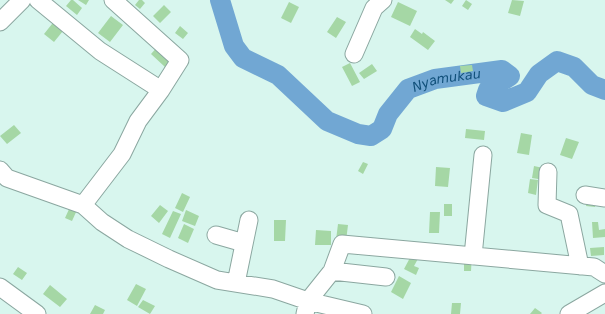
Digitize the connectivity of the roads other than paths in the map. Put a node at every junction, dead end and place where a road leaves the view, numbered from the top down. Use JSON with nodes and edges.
{"nodes":[{"id":1,"x":22,"y":0,"type":"edge"},
{"id":2,"x":38,"y":0,"type":"edge"},
{"id":3,"x":112,"y":0,"type":"edge"},
{"id":4,"x":383,"y":0,"type":"edge"},
{"id":5,"x":0,"y":22,"type":"edge"},
{"id":6,"x":354,"y":54,"type":"dead end"},
{"id":7,"x":161,"y":90,"type":"junction"},
{"id":8,"x":482,"y":155,"type":"dead end"},
{"id":9,"x":0,"y":170,"type":"edge"},
{"id":10,"x":548,"y":172,"type":"dead end"},
{"id":11,"x":585,"y":195,"type":"dead end"},
{"id":12,"x":605,"y":198,"type":"edge"},
{"id":13,"x":83,"y":205,"type":"junction"},
{"id":14,"x":249,"y":220,"type":"dead end"},
{"id":15,"x":216,"y":235,"type":"dead end"},
{"id":16,"x":244,"y":243,"type":"junction"},
{"id":17,"x":473,"y":256,"type":"junction"},
{"id":18,"x":580,"y":266,"type":"junction"},
{"id":19,"x":332,"y":271,"type":"junction"},
{"id":20,"x":605,"y":274,"type":"edge"},
{"id":21,"x":386,"y":277,"type":"dead end"},
{"id":22,"x":236,"y":283,"type":"junction"},
{"id":23,"x":0,"y":287,"type":"edge"},
{"id":24,"x":605,"y":293,"type":"edge"},
{"id":25,"x":306,"y":307,"type":"edge"},
{"id":26,"x":37,"y":314,"type":"edge"},
{"id":27,"x":363,"y":314,"type":"edge"},
{"id":28,"x":569,"y":314,"type":"edge"}],
"edges":[{"from":1,"to":5,"type":"street"},
{"from":2,"to":7,"type":"street"},
{"from":3,"to":7,"type":"street"},
{"from":4,"to":6,"type":"street"},
{"from":7,"to":13,"type":"street"},
{"from":8,"to":17,"type":"street"},
{"from":9,"to":13,"type":"street"},
{"from":10,"to":18,"type":"street"},
{"from":11,"to":12,"type":"street"},
{"from":13,"to":22,"type":"street"},
{"from":14,"to":16,"type":"street"},
{"from":15,"to":16,"type":"street"},
{"from":16,"to":22,"type":"street"},
{"from":17,"to":18,"type":"street"},
{"from":17,"to":19,"type":"street"},
{"from":18,"to":20,"type":"street"},
{"from":19,"to":21,"type":"street"},
{"from":19,"to":25,"type":"street"},
{"from":22,"to":25,"type":"street"},
{"from":23,"to":26,"type":"street"},
{"from":24,"to":28,"type":"street"},
{"from":25,"to":27,"type":"street"}]}
